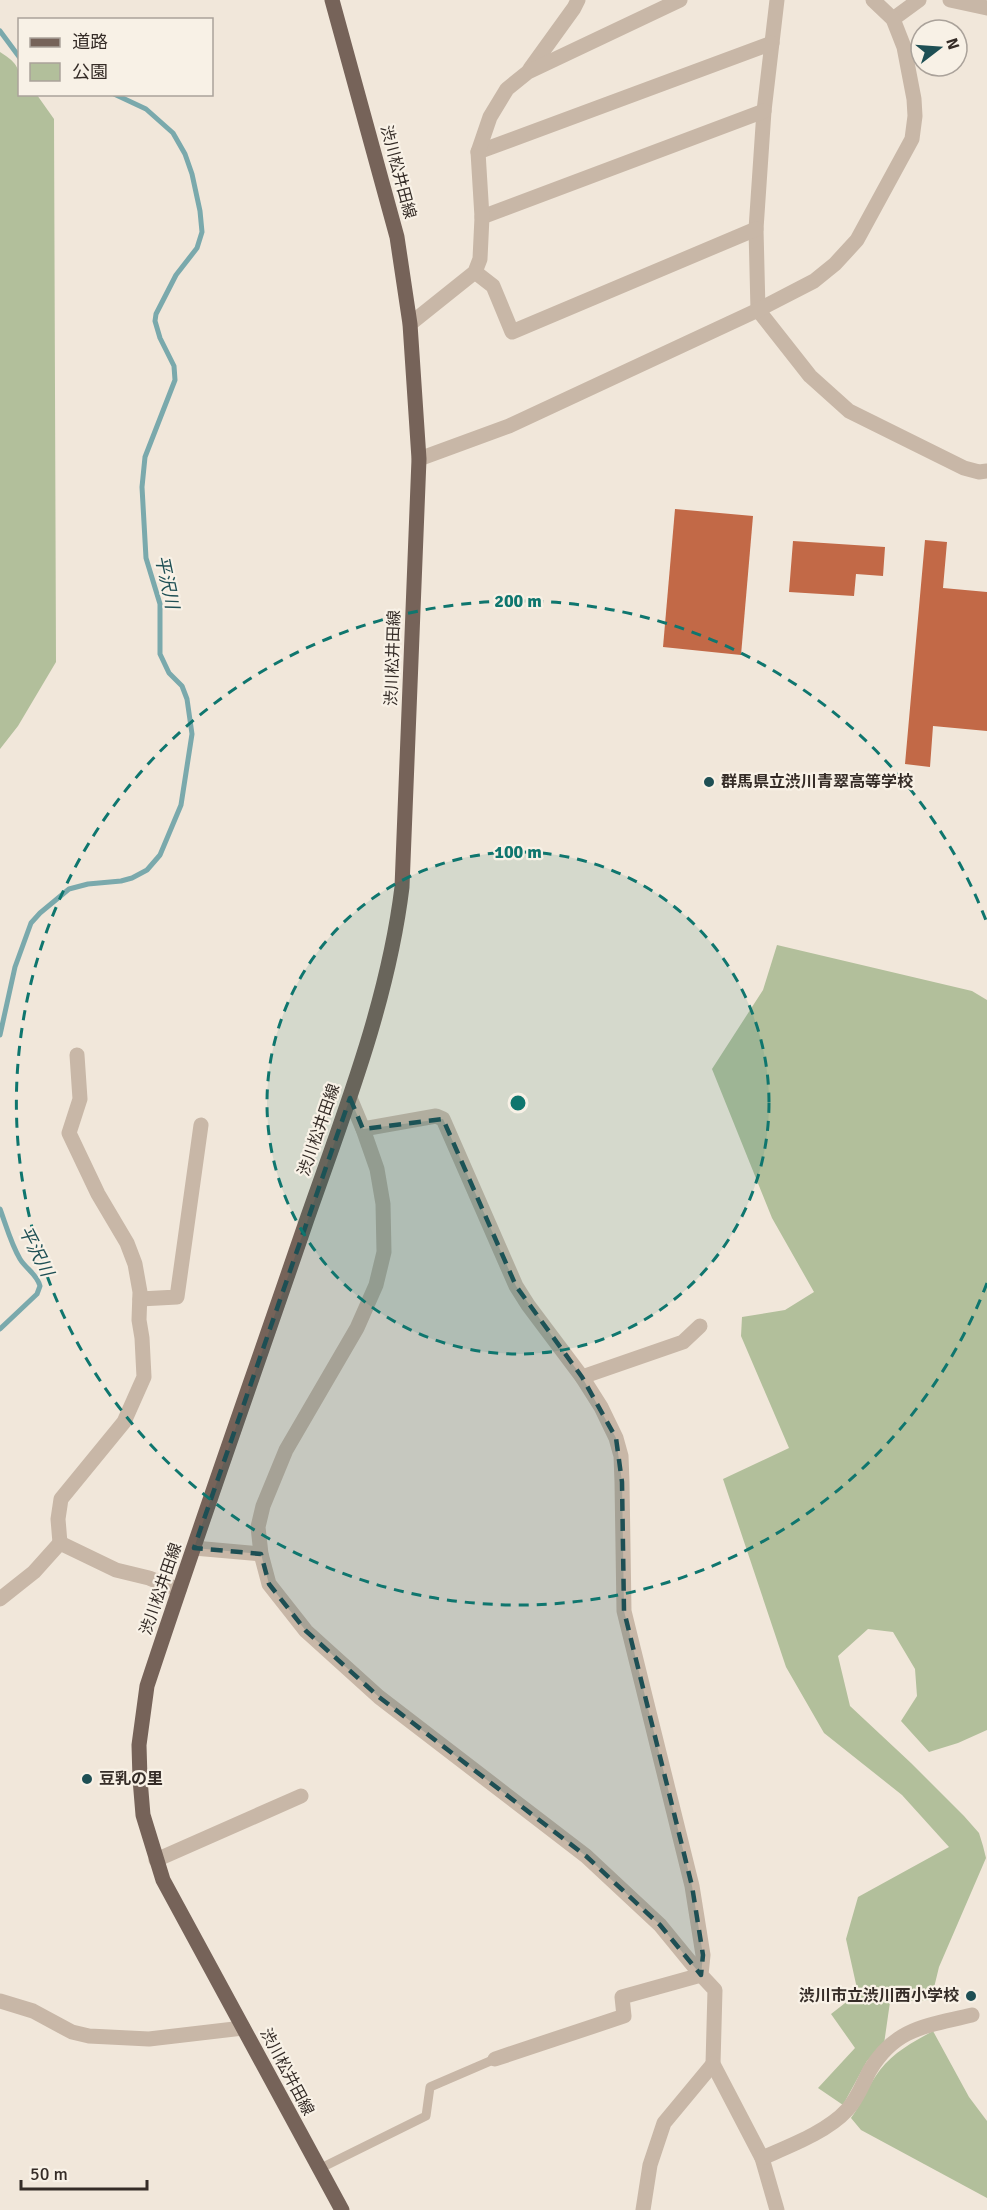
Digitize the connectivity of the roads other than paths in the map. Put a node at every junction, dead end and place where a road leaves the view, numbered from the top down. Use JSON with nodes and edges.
{"nodes":[{"id":1,"x":332,"y":0,"type":"edge"},
{"id":2,"x":578,"y":0,"type":"edge"},
{"id":3,"x":681,"y":0,"type":"edge"},
{"id":4,"x":777,"y":0,"type":"edge"},
{"id":5,"x":873,"y":0,"type":"edge"},
{"id":6,"x":919,"y":0,"type":"edge"},
{"id":7,"x":950,"y":0,"type":"edge"},
{"id":8,"x":987,"y":8,"type":"edge"},
{"id":9,"x":893,"y":20,"type":"junction"},
{"id":10,"x":772,"y":43,"type":"junction"},
{"id":11,"x":528,"y":72,"type":"junction"},
{"id":12,"x":764,"y":111,"type":"junction"},
{"id":13,"x":478,"y":152,"type":"junction"},
{"id":14,"x":482,"y":218,"type":"junction"},
{"id":15,"x":756,"y":229,"type":"junction"},
{"id":16,"x":475,"y":272,"type":"junction"},
{"id":17,"x":758,"y":310,"type":"junction"},
{"id":18,"x":410,"y":324,"type":"junction"},
{"id":19,"x":419,"y":459,"type":"junction"},
{"id":20,"x":987,"y":471,"type":"edge"},
{"id":21,"x":77,"y":1055,"type":"dead end"},
{"id":22,"x":350,"y":1098,"type":"junction"},
{"id":23,"x":201,"y":1125,"type":"dead end"},
{"id":24,"x":363,"y":1129,"type":"junction"},
{"id":25,"x":140,"y":1299,"type":"junction"},
{"id":26,"x":700,"y":1326,"type":"dead end"},
{"id":27,"x":582,"y":1377,"type":"junction"},
{"id":28,"x":60,"y":1543,"type":"junction"},
{"id":29,"x":194,"y":1548,"type":"junction"},
{"id":30,"x":261,"y":1554,"type":"junction"},
{"id":31,"x":179,"y":1590,"type":"junction"},
{"id":32,"x":0,"y":1599,"type":"edge"},
{"id":33,"x":302,"y":1797,"type":"dead end"},
{"id":34,"x":156,"y":1860,"type":"junction"},
{"id":35,"x":701,"y":1975,"type":"junction"},
{"id":36,"x":0,"y":2001,"type":"edge"},
{"id":37,"x":972,"y":2015,"type":"dead end"},
{"id":38,"x":243,"y":2028,"type":"junction"},
{"id":39,"x":495,"y":2059,"type":"joint"},
{"id":40,"x":712,"y":2064,"type":"junction"},
{"id":41,"x":762,"y":2157,"type":"junction"},
{"id":42,"x":319,"y":2169,"type":"junction"},
{"id":43,"x":342,"y":2210,"type":"edge"},
{"id":44,"x":643,"y":2210,"type":"edge"},
{"id":45,"x":777,"y":2210,"type":"edge"}],
"edges":[{"from":1,"to":18,"type":"main road","name":"渋川松井田線"},
{"from":2,"to":11,"type":"street"},
{"from":3,"to":11,"type":"street"},
{"from":4,"to":10,"type":"street"},
{"from":5,"to":9,"type":"street"},
{"from":6,"to":9,"type":"street"},
{"from":7,"to":8,"type":"street"},
{"from":9,"to":17,"type":"street"},
{"from":10,"to":12,"type":"street"},
{"from":10,"to":13,"type":"street"},
{"from":11,"to":13,"type":"street"},
{"from":12,"to":14,"type":"street"},
{"from":12,"to":15,"type":"street"},
{"from":13,"to":14,"type":"street"},
{"from":14,"to":16,"type":"street"},
{"from":15,"to":16,"type":"street"},
{"from":15,"to":17,"type":"street"},
{"from":16,"to":18,"type":"street"},
{"from":17,"to":19,"type":"street"},
{"from":17,"to":20,"type":"street"},
{"from":18,"to":19,"type":"main road","name":"渋川松井田線"},
{"from":19,"to":22,"type":"main road","name":"渋川松井田線"},
{"from":21,"to":25,"type":"street"},
{"from":22,"to":24,"type":"street"},
{"from":22,"to":29,"type":"main road","name":"渋川松井田線"},
{"from":23,"to":25,"type":"street"},
{"from":24,"to":27,"type":"street"},
{"from":24,"to":30,"type":"street"},
{"from":25,"to":28,"type":"street"},
{"from":26,"to":27,"type":"street"},
{"from":27,"to":35,"type":"street"},
{"from":28,"to":31,"type":"street"},
{"from":28,"to":32,"type":"street"},
{"from":29,"to":30,"type":"street"},
{"from":29,"to":31,"type":"main road","name":"渋川松井田線"},
{"from":30,"to":35,"type":"street"},
{"from":31,"to":34,"type":"main road","name":"渋川松井田線"},
{"from":33,"to":34,"type":"street"},
{"from":34,"to":38,"type":"main road","name":"渋川松井田線"},
{"from":35,"to":39,"type":"street"},
{"from":35,"to":40,"type":"street"},
{"from":36,"to":38,"type":"street"},
{"from":37,"to":41,"type":"street"},
{"from":38,"to":42,"type":"main road","name":"渋川松井田線"},
{"from":39,"to":42,"type":"lane"},
{"from":40,"to":41,"type":"street"},
{"from":40,"to":44,"type":"street"},
{"from":41,"to":45,"type":"street"},
{"from":42,"to":43,"type":"main road","name":"渋川松井田線"}]}
